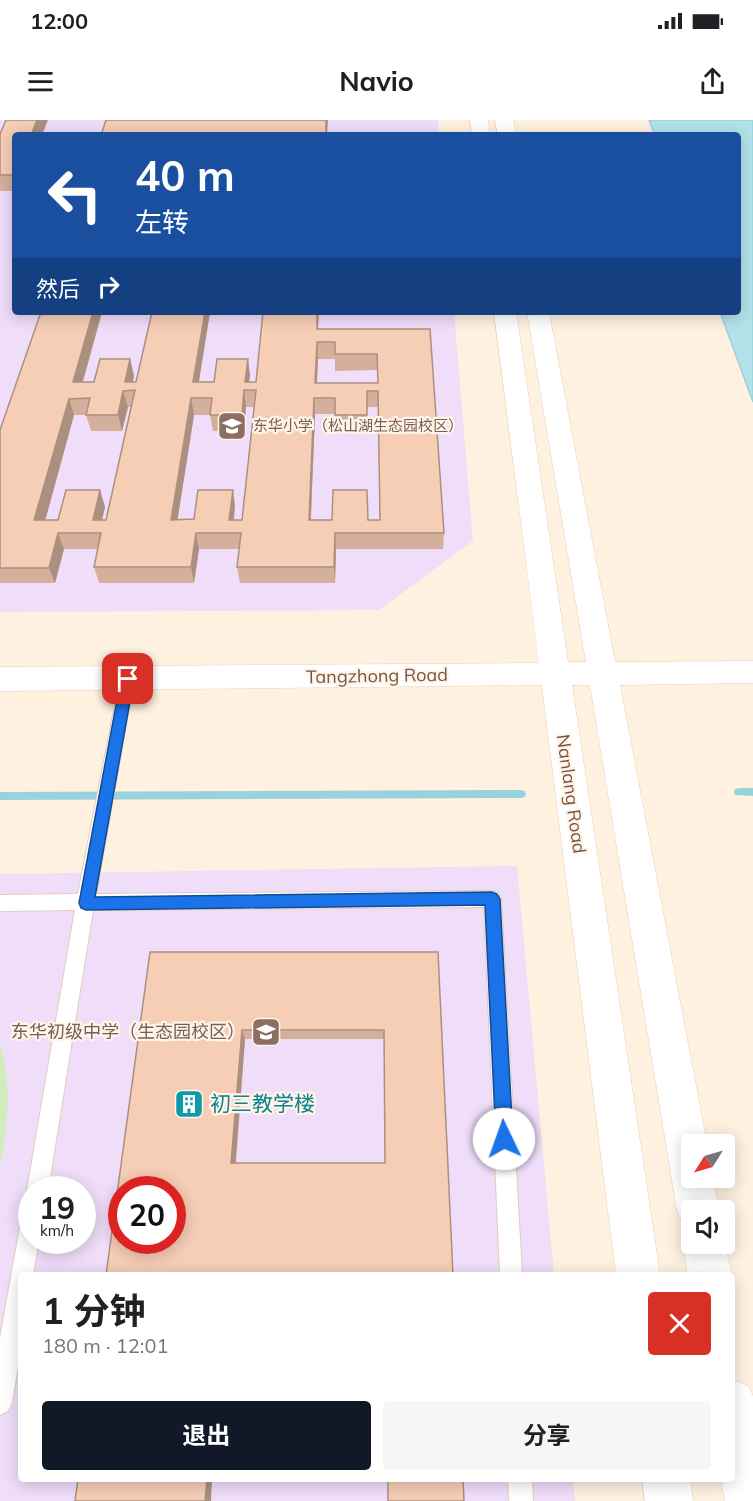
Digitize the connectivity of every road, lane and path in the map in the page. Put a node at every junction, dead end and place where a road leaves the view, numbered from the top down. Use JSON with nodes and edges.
{"nodes":[{"id":1,"x":505,"y":315,"type":"edge"},
{"id":2,"x":539,"y":315,"type":"edge"},
{"id":3,"x":753,"y":672,"type":"edge"},
{"id":4,"x":603,"y":673,"type":"junction"},
{"id":5,"x":555,"y":674,"type":"junction"},
{"id":6,"x":0,"y":679,"type":"edge"},
{"id":7,"x":128,"y":679,"type":"junction"},
{"id":8,"x":0,"y":903,"type":"edge"},
{"id":9,"x":86,"y":903,"type":"junction"},
{"id":10,"x":685,"y":1134,"type":"edge"},
{"id":11,"x":39,"y":1176,"type":"edge"},
{"id":12,"x":26,"y":1254,"type":"edge"},
{"id":13,"x":706,"y":1254,"type":"edge"},
{"id":14,"x":23,"y":1272,"type":"edge"},
{"id":15,"x":511,"y":1272,"type":"edge"},
{"id":16,"x":638,"y":1272,"type":"edge"},
{"id":17,"x":709,"y":1272,"type":"edge"},
{"id":18,"x":18,"y":1299,"type":"edge"},
{"id":19,"x":0,"y":1403,"type":"edge"},
{"id":20,"x":735,"y":1419,"type":"edge"},
{"id":21,"x":520,"y":1482,"type":"edge"},
{"id":22,"x":666,"y":1482,"type":"edge"},
{"id":23,"x":521,"y":1501,"type":"edge"},
{"id":24,"x":669,"y":1501,"type":"edge"},
{"id":25,"x":749,"y":1501,"type":"edge"}],
"edges":[{"from":1,"to":5,"type":"street","name":"Nanlang Road"},
{"from":2,"to":4,"type":"street"},
{"from":3,"to":4,"type":"street","name":"Tangzhong Road"},
{"from":4,"to":5,"type":"street","name":"Tangzhong Road"},
{"from":4,"to":10,"type":"street"},
{"from":5,"to":7,"type":"street","name":"Tangzhong Road"},
{"from":5,"to":16,"type":"street","name":"Nanlang Road"},
{"from":6,"to":7,"type":"street","name":"Tangzhong Road"},
{"from":7,"to":9,"type":"lane"},
{"from":8,"to":9,"type":"lane"},
{"from":9,"to":11,"type":"lane"},
{"from":9,"to":15,"type":"lane"},
{"from":12,"to":14,"type":"lane"},
{"from":13,"to":17,"type":"street"},
{"from":18,"to":19,"type":"lane"},
{"from":20,"to":25,"type":"street"},
{"from":21,"to":23,"type":"lane"},
{"from":22,"to":24,"type":"street"}]}
